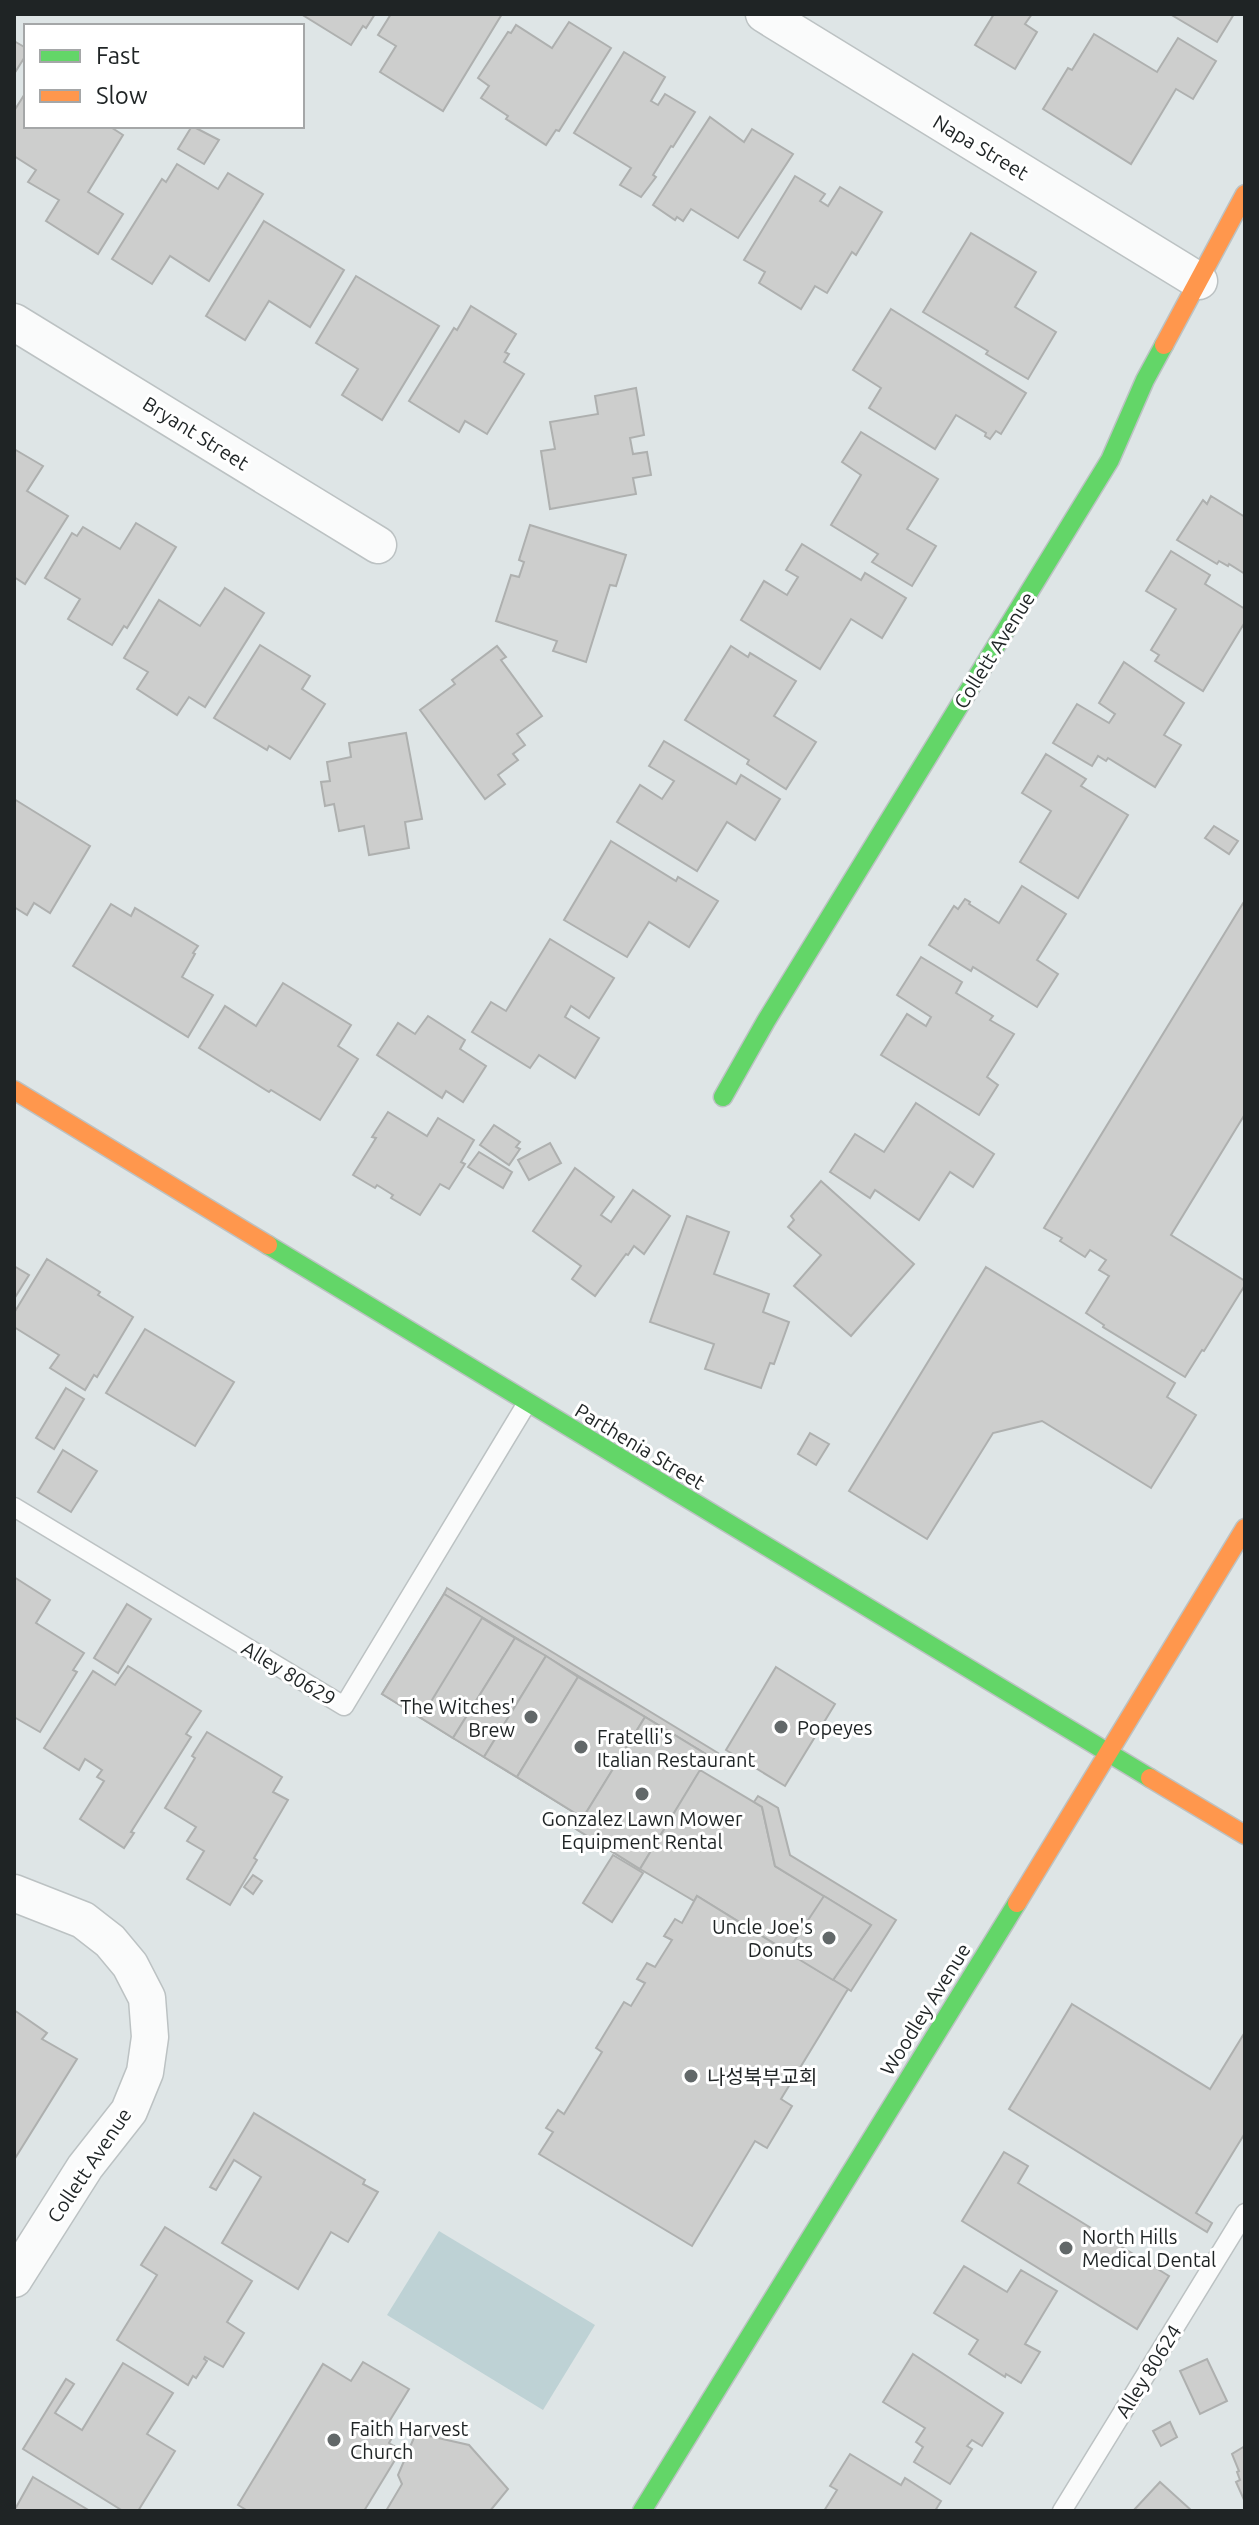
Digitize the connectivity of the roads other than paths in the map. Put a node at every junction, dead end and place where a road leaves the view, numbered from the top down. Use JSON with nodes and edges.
{"nodes":[{"id":1,"x":764,"y":14,"type":"edge"},
{"id":2,"x":1245,"y":194,"type":"edge"},
{"id":3,"x":1199,"y":281,"type":"junction"},
{"id":4,"x":14,"y":322,"type":"edge"},
{"id":5,"x":378,"y":545,"type":"dead end"},
{"id":6,"x":14,"y":1090,"type":"edge"},
{"id":7,"x":723,"y":1097,"type":"dead end"},
{"id":8,"x":527,"y":1403,"type":"junction"},
{"id":9,"x":14,"y":1507,"type":"edge"},
{"id":10,"x":1245,"y":1528,"type":"edge"},
{"id":11,"x":1108,"y":1755,"type":"junction"},
{"id":12,"x":1245,"y":1835,"type":"edge"},
{"id":13,"x":14,"y":1893,"type":"edge"},
{"id":14,"x":1245,"y":2213,"type":"edge"},
{"id":15,"x":1240,"y":2234,"type":"edge"},
{"id":16,"x":14,"y":2279,"type":"edge"},
{"id":17,"x":642,"y":2511,"type":"edge"},
{"id":18,"x":1062,"y":2511,"type":"edge"}],
"edges":[{"from":1,"to":3,"type":"street","name":"Napa Street"},
{"from":2,"to":3,"type":"main road","name":"Collett Avenue"},
{"from":3,"to":7,"type":"main road","name":"Collett Avenue"},
{"from":4,"to":5,"type":"street","name":"Bryant Street"},
{"from":6,"to":8,"type":"main road","name":"Parthenia Street"},
{"from":8,"to":9,"type":"lane","name":"Alley 80629"},
{"from":8,"to":11,"type":"main road","name":"Parthenia Street"},
{"from":10,"to":11,"type":"main road","name":"Woodley Avenue"},
{"from":11,"to":12,"type":"main road","name":"Parthenia Street"},
{"from":11,"to":17,"type":"main road","name":"Woodley Avenue"},
{"from":13,"to":16,"type":"street","name":"Collett Avenue"},
{"from":14,"to":15,"type":"lane","name":"Alley 80624"},
{"from":15,"to":18,"type":"lane","name":"Alley 80624"}]}
